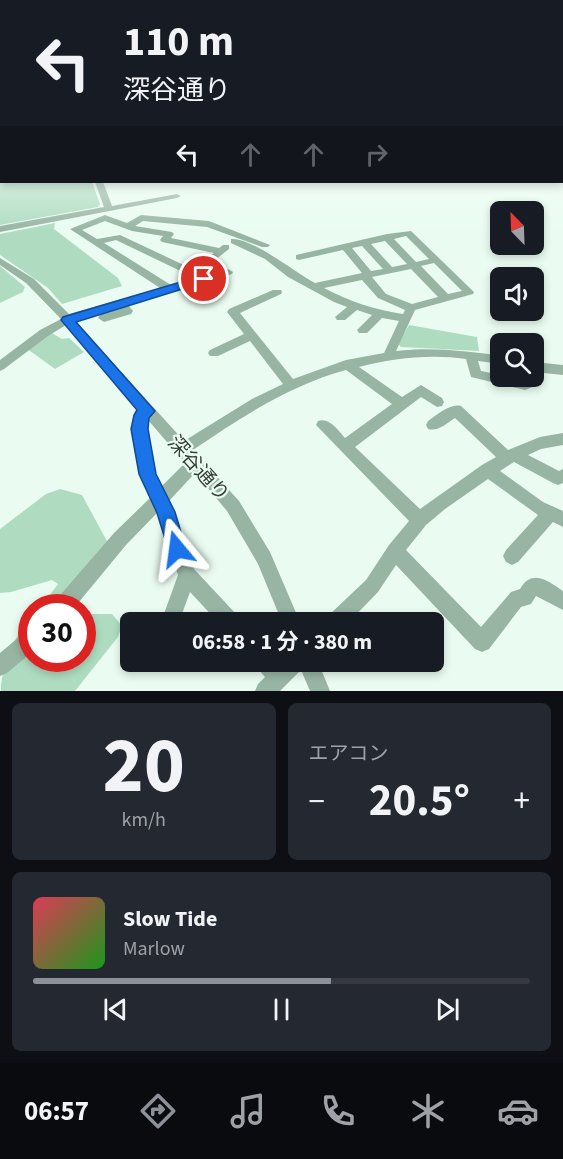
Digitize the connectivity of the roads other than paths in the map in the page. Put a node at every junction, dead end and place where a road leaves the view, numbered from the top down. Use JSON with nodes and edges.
{"nodes":[{"id":1,"x":99,"y":183,"type":"edge"},
{"id":2,"x":177,"y":196,"type":"dead end"},
{"id":3,"x":109,"y":209,"type":"junction"},
{"id":4,"x":129,"y":226,"type":"junction"},
{"id":5,"x":0,"y":229,"type":"edge"},
{"id":6,"x":387,"y":237,"type":"junction"},
{"id":7,"x":237,"y":238,"type":"junction"},
{"id":8,"x":96,"y":242,"type":"junction"},
{"id":9,"x":365,"y":243,"type":"junction"},
{"id":10,"x":265,"y":245,"type":"dead end"},
{"id":11,"x":346,"y":247,"type":"junction"},
{"id":12,"x":220,"y":251,"type":"junction"},
{"id":13,"x":299,"y":257,"type":"dead end"},
{"id":14,"x":436,"y":260,"type":"junction"},
{"id":15,"x":0,"y":261,"type":"edge"},
{"id":16,"x":413,"y":265,"type":"junction"},
{"id":17,"x":390,"y":270,"type":"junction"},
{"id":18,"x":228,"y":272,"type":"dead end"},
{"id":19,"x":217,"y":275,"type":"junction"},
{"id":20,"x":367,"y":275,"type":"junction"},
{"id":21,"x":204,"y":279,"type":"junction"},
{"id":22,"x":314,"y":287,"type":"junction"},
{"id":23,"x":169,"y":289,"type":"junction"},
{"id":24,"x":277,"y":292,"type":"dead end"},
{"id":25,"x":446,"y":298,"type":"junction"},
{"id":26,"x":338,"y":300,"type":"junction"},
{"id":27,"x":121,"y":303,"type":"junction"},
{"id":28,"x":355,"y":306,"type":"junction"},
{"id":29,"x":328,"y":308,"type":"dead end"},
{"id":30,"x":409,"y":313,"type":"junction"},
{"id":31,"x":380,"y":314,"type":"junction"},
{"id":32,"x":341,"y":317,"type":"dead end"},
{"id":33,"x":104,"y":318,"type":"dead end"},
{"id":34,"x":67,"y":320,"type":"junction"},
{"id":35,"x":363,"y":330,"type":"dead end"},
{"id":36,"x":253,"y":335,"type":"junction"},
{"id":37,"x":214,"y":353,"type":"dead end"},
{"id":38,"x":389,"y":354,"type":"junction"},
{"id":39,"x":471,"y":355,"type":"junction"},
{"id":40,"x":490,"y":358,"type":"edge"},
{"id":41,"x":346,"y":364,"type":"junction"},
{"id":42,"x":0,"y":366,"type":"edge"},
{"id":43,"x":544,"y":368,"type":"edge"},
{"id":44,"x":563,"y":370,"type":"edge"},
{"id":45,"x":490,"y":378,"type":"edge"},
{"id":46,"x":291,"y":385,"type":"junction"},
{"id":47,"x":437,"y":402,"type":"dead end"},
{"id":48,"x":402,"y":404,"type":"junction"},
{"id":49,"x":147,"y":411,"type":"junction"},
{"id":50,"x":323,"y":425,"type":"dead end"},
{"id":51,"x":434,"y":425,"type":"dead end"},
{"id":52,"x":563,"y":439,"type":"edge"},
{"id":53,"x":345,"y":446,"type":"junction"},
{"id":54,"x":183,"y":449,"type":"junction"},
{"id":55,"x":510,"y":456,"type":"junction"},
{"id":56,"x":195,"y":463,"type":"junction"},
{"id":57,"x":487,"y":470,"type":"junction"},
{"id":58,"x":563,"y":476,"type":"edge"},
{"id":59,"x":160,"y":501,"type":"junction"},
{"id":60,"x":557,"y":517,"type":"edge"},
{"id":61,"x":420,"y":520,"type":"junction"},
{"id":62,"x":395,"y":551,"type":"junction"},
{"id":63,"x":512,"y":556,"type":"dead end"},
{"id":64,"x":187,"y":575,"type":"junction"},
{"id":65,"x":74,"y":594,"type":"edge"},
{"id":66,"x":563,"y":601,"type":"edge"},
{"id":67,"x":174,"y":612,"type":"edge"},
{"id":68,"x":221,"y":612,"type":"edge"},
{"id":69,"x":287,"y":612,"type":"edge"},
{"id":70,"x":346,"y":612,"type":"edge"},
{"id":71,"x":18,"y":651,"type":"edge"},
{"id":72,"x":0,"y":666,"type":"edge"},
{"id":73,"x":284,"y":672,"type":"edge"},
{"id":74,"x":312,"y":672,"type":"edge"},
{"id":75,"x":272,"y":684,"type":"edge"},
{"id":76,"x":320,"y":691,"type":"edge"}],
"edges":[{"from":1,"to":3,"type":"street"},
{"from":2,"to":3,"type":"street"},
{"from":3,"to":5,"type":"street"},
{"from":4,"to":7,"type":"street"},
{"from":4,"to":8,"type":"street"},
{"from":4,"to":12,"type":"street"},
{"from":6,"to":9,"type":"street"},
{"from":6,"to":14,"type":"street"},
{"from":6,"to":16,"type":"street"},
{"from":7,"to":10,"type":"street"},
{"from":7,"to":12,"type":"street"},
{"from":7,"to":22,"type":"street"},
{"from":8,"to":21,"type":"street"},
{"from":8,"to":23,"type":"street"},
{"from":9,"to":11,"type":"street"},
{"from":9,"to":17,"type":"street"},
{"from":11,"to":13,"type":"street"},
{"from":11,"to":20,"type":"street"},
{"from":12,"to":19,"type":"street"},
{"from":14,"to":16,"type":"street"},
{"from":14,"to":25,"type":"street"},
{"from":15,"to":34,"type":"street","name":"深谷通り"},
{"from":16,"to":17,"type":"street"},
{"from":16,"to":25,"type":"street"},
{"from":17,"to":20,"type":"street"},
{"from":18,"to":19,"type":"street"},
{"from":19,"to":21,"type":"street"},
{"from":20,"to":22,"type":"street"},
{"from":20,"to":30,"type":"street"},
{"from":21,"to":23,"type":"street"},
{"from":22,"to":26,"type":"street"},
{"from":23,"to":27,"type":"street"},
{"from":24,"to":36,"type":"street"},
{"from":25,"to":30,"type":"street"},
{"from":26,"to":28,"type":"street"},
{"from":26,"to":29,"type":"street"},
{"from":27,"to":33,"type":"street"},
{"from":27,"to":34,"type":"street"},
{"from":28,"to":31,"type":"street"},
{"from":28,"to":32,"type":"street"},
{"from":30,"to":31,"type":"street"},
{"from":30,"to":38,"type":"street"},
{"from":31,"to":35,"type":"street"},
{"from":34,"to":42,"type":"street"},
{"from":34,"to":49,"type":"street","name":"深谷通り"},
{"from":36,"to":37,"type":"street"},
{"from":36,"to":46,"type":"street"},
{"from":38,"to":39,"type":"street"},
{"from":38,"to":41,"type":"street"},
{"from":39,"to":40,"type":"street"},
{"from":39,"to":45,"type":"street"},
{"from":41,"to":46,"type":"street"},
{"from":41,"to":48,"type":"street"},
{"from":43,"to":44,"type":"street"},
{"from":46,"to":54,"type":"street"},
{"from":47,"to":48,"type":"street"},
{"from":48,"to":53,"type":"street"},
{"from":49,"to":54,"type":"street","name":"深谷通り"},
{"from":49,"to":59,"type":"street"},
{"from":50,"to":53,"type":"street"},
{"from":51,"to":55,"type":"street"},
{"from":52,"to":55,"type":"street"},
{"from":53,"to":61,"type":"street"},
{"from":54,"to":56,"type":"street","name":"深谷通り"},
{"from":55,"to":57,"type":"street"},
{"from":55,"to":58,"type":"street"},
{"from":56,"to":59,"type":"street"},
{"from":56,"to":69,"type":"street","name":"深谷通り"},
{"from":57,"to":60,"type":"street"},
{"from":57,"to":61,"type":"street"},
{"from":59,"to":64,"type":"street"},
{"from":59,"to":65,"type":"street"},
{"from":60,"to":63,"type":"street"},
{"from":61,"to":62,"type":"street"},
{"from":62,"to":66,"type":"street"},
{"from":62,"to":70,"type":"street"},
{"from":64,"to":67,"type":"street"},
{"from":64,"to":68,"type":"street"},
{"from":71,"to":72,"type":"street"},
{"from":73,"to":75,"type":"street"},
{"from":74,"to":76,"type":"street"}]}
